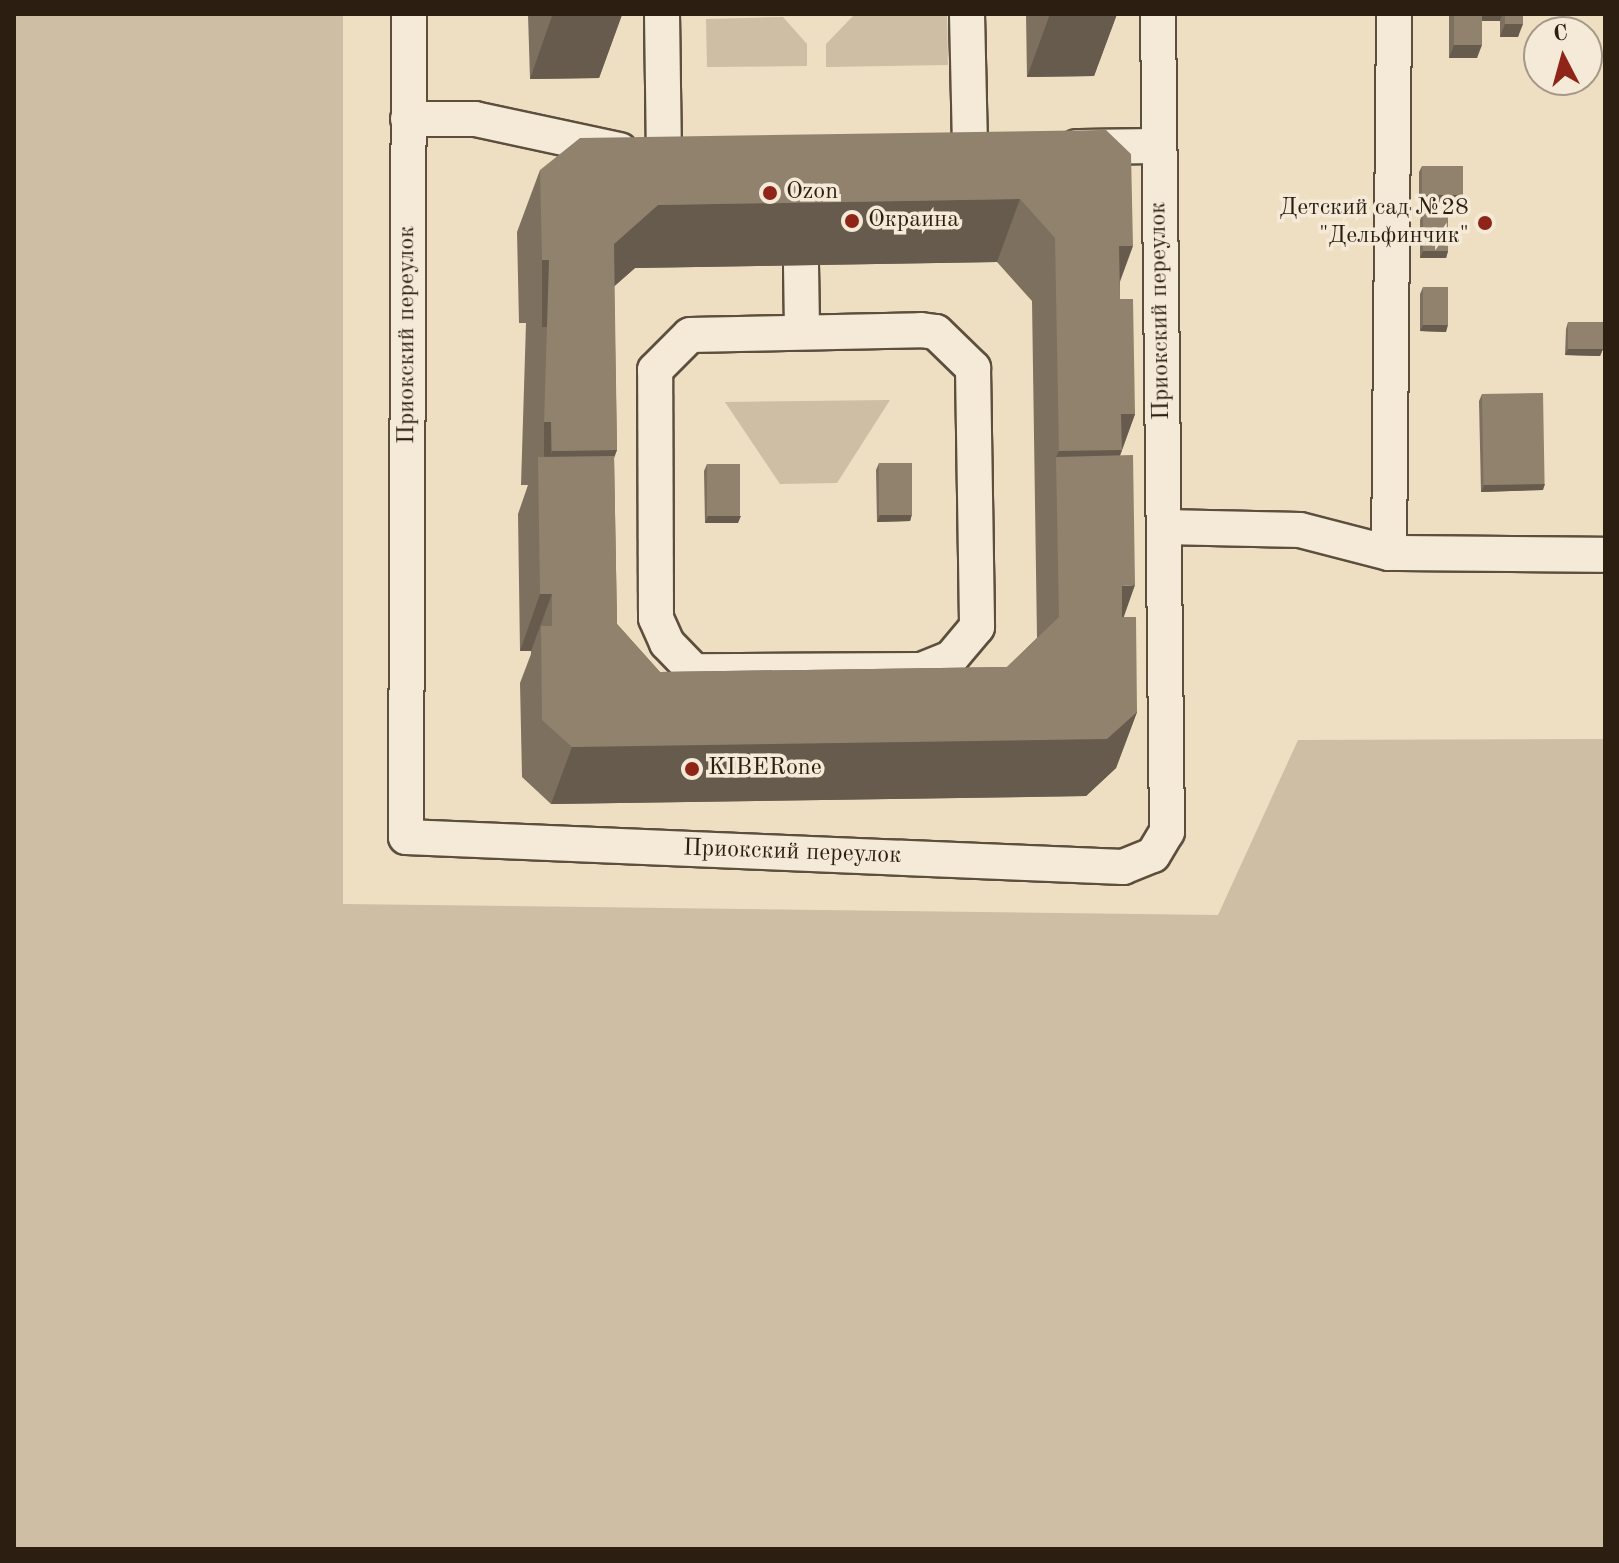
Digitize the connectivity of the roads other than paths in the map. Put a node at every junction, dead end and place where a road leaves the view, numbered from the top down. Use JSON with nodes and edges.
{"nodes":[{"id":1,"x":409,"y":14,"type":"edge"},
{"id":2,"x":662,"y":14,"type":"edge"},
{"id":3,"x":967,"y":14,"type":"edge"},
{"id":4,"x":1158,"y":14,"type":"edge"},
{"id":5,"x":1394,"y":14,"type":"edge"},
{"id":6,"x":408,"y":119,"type":"junction"},
{"id":7,"x":1159,"y":146,"type":"junction"},
{"id":8,"x":1049,"y":147,"type":"edge"},
{"id":9,"x":970,"y":148,"type":"edge"},
{"id":10,"x":801,"y":265,"type":"edge"},
{"id":11,"x":802,"y":332,"type":"junction"},
{"id":12,"x":1164,"y":527,"type":"junction"},
{"id":13,"x":1389,"y":553,"type":"junction"},
{"id":14,"x":1605,"y":555,"type":"edge"}],
"edges":[{"from":1,"to":6,"type":"street","name":"Приокский переулок"},
{"from":2,"to":6,"type":"street"},
{"from":3,"to":9,"type":"street"},
{"from":4,"to":7,"type":"street","name":"Приокский переулок"},
{"from":5,"to":13,"type":"street"},
{"from":6,"to":12,"type":"street","name":"Приокский переулок"},
{"from":7,"to":8,"type":"street"},
{"from":7,"to":12,"type":"street","name":"Приокский переулок"},
{"from":10,"to":11,"type":"street"},
{"from":11,"to":11,"type":"street"},
{"from":12,"to":13,"type":"street"},
{"from":13,"to":14,"type":"street"}]}
